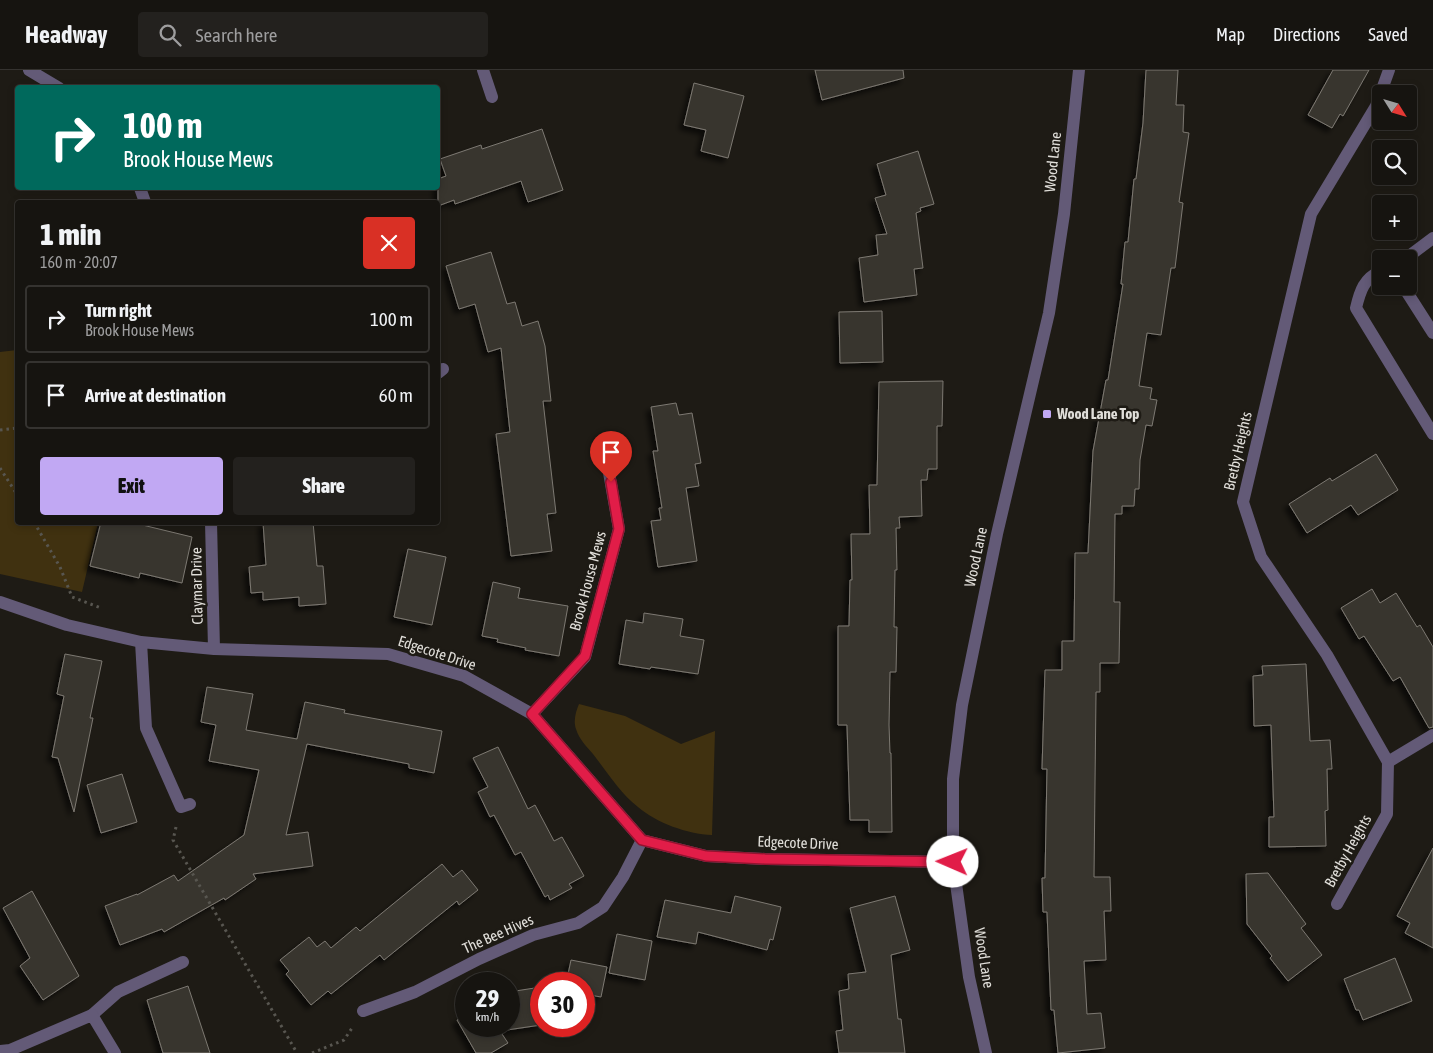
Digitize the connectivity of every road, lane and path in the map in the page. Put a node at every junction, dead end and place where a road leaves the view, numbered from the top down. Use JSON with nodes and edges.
{"nodes":[{"id":1,"x":29,"y":70,"type":"edge"},
{"id":2,"x":483,"y":70,"type":"edge"},
{"id":3,"x":1079,"y":70,"type":"edge"},
{"id":4,"x":1389,"y":70,"type":"edge"},
{"id":5,"x":54,"y":85,"type":"edge"},
{"id":6,"x":492,"y":97,"type":"dead end"},
{"id":7,"x":1433,"y":238,"type":"edge"},
{"id":8,"x":1417,"y":250,"type":"edge"},
{"id":9,"x":1372,"y":275,"type":"edge"},
{"id":10,"x":1409,"y":295,"type":"edge"},
{"id":11,"x":1433,"y":333,"type":"edge"},
{"id":12,"x":15,"y":428,"type":"edge"},
{"id":13,"x":0,"y":430,"type":"edge"},
{"id":14,"x":1433,"y":434,"type":"edge"},
{"id":15,"x":608,"y":467,"type":"dead end"},
{"id":16,"x":0,"y":468,"type":"edge"},
{"id":17,"x":15,"y":491,"type":"edge"},
{"id":18,"x":36,"y":525,"type":"edge"},
{"id":19,"x":212,"y":525,"type":"edge"},
{"id":20,"x":0,"y":602,"type":"edge"},
{"id":21,"x":105,"y":634,"type":"junction"},
{"id":22,"x":141,"y":642,"type":"junction"},
{"id":23,"x":214,"y":649,"type":"junction"},
{"id":24,"x":532,"y":714,"type":"junction"},
{"id":25,"x":1433,"y":735,"type":"edge"},
{"id":26,"x":1388,"y":762,"type":"junction"},
{"id":27,"x":185,"y":806,"type":"joint"},
{"id":28,"x":642,"y":840,"type":"junction"},
{"id":29,"x":953,"y":862,"type":"junction"},
{"id":30,"x":1337,"y":904,"type":"dead end"},
{"id":31,"x":183,"y":962,"type":"dead end"},
{"id":32,"x":363,"y":1011,"type":"joint"},
{"id":33,"x":92,"y":1015,"type":"junction"},
{"id":34,"x":0,"y":1051,"type":"edge"},
{"id":35,"x":115,"y":1053,"type":"edge"},
{"id":36,"x":297,"y":1053,"type":"edge"},
{"id":37,"x":312,"y":1053,"type":"edge"},
{"id":38,"x":986,"y":1053,"type":"edge"}],
"edges":[{"from":1,"to":5,"type":"street"},
{"from":2,"to":6,"type":"street"},
{"from":3,"to":29,"type":"street","name":"Wood Lane"},
{"from":4,"to":26,"type":"street","name":"Bretby Heights"},
{"from":7,"to":8,"type":"street"},
{"from":9,"to":14,"type":"street"},
{"from":10,"to":11,"type":"street"},
{"from":12,"to":13,"type":"path"},
{"from":15,"to":24,"type":"street","name":"Brook House Mews"},
{"from":16,"to":17,"type":"path"},
{"from":18,"to":21,"type":"path"},
{"from":19,"to":23,"type":"street","name":"Claymar Drive"},
{"from":20,"to":21,"type":"street","name":"Edgecote Drive"},
{"from":21,"to":22,"type":"street","name":"Edgecote Drive"},
{"from":22,"to":23,"type":"street","name":"Edgecote Drive"},
{"from":22,"to":27,"type":"street"},
{"from":23,"to":24,"type":"street","name":"Edgecote Drive"},
{"from":24,"to":28,"type":"street","name":"Edgecote Drive"},
{"from":25,"to":26,"type":"street"},
{"from":26,"to":30,"type":"street","name":"Bretby Heights"},
{"from":27,"to":36,"type":"path"},
{"from":28,"to":29,"type":"street","name":"Edgecote Drive"},
{"from":28,"to":32,"type":"street","name":"The Bee Hives"},
{"from":29,"to":38,"type":"street","name":"Wood Lane"},
{"from":31,"to":33,"type":"street"},
{"from":32,"to":37,"type":"path"},
{"from":33,"to":34,"type":"street"},
{"from":33,"to":35,"type":"street"}]}
